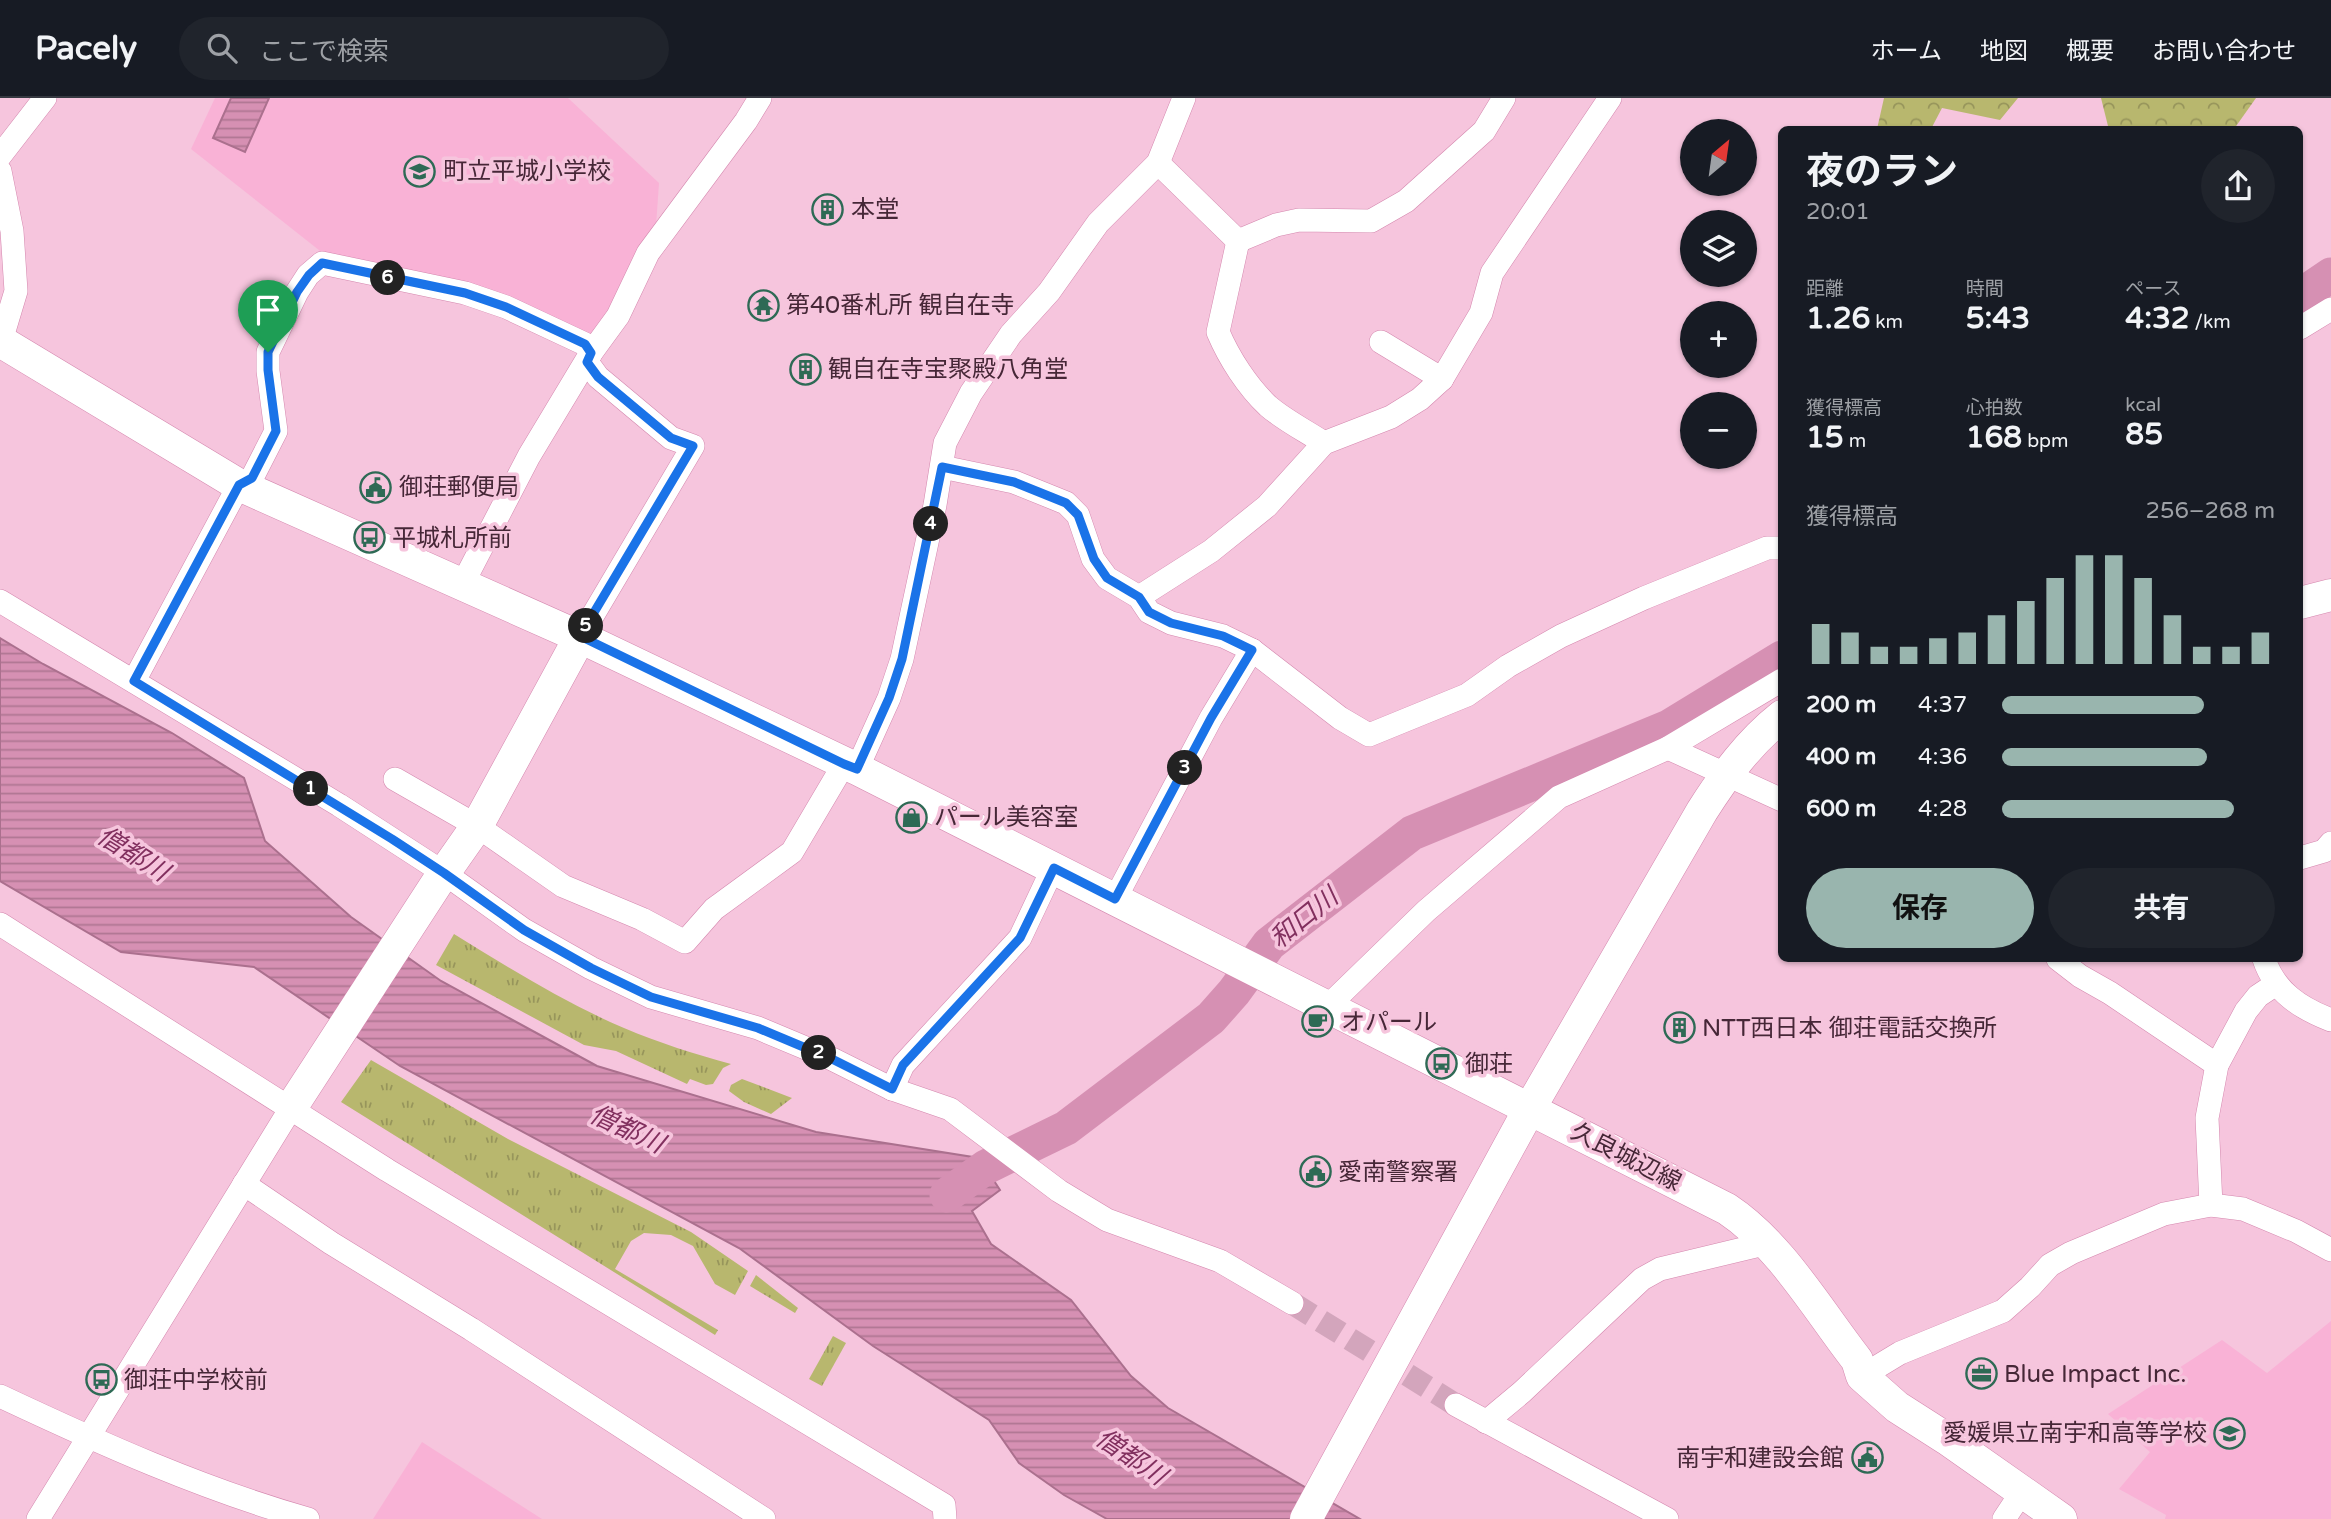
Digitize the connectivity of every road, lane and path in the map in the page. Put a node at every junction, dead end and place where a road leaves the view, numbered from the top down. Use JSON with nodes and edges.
{"nodes":[{"id":1,"x":45,"y":98,"type":"edge"},
{"id":2,"x":760,"y":98,"type":"edge"},
{"id":3,"x":1184,"y":98,"type":"edge"},
{"id":4,"x":1504,"y":98,"type":"edge"},
{"id":5,"x":1610,"y":98,"type":"edge"},
{"id":6,"x":0,"y":156,"type":"edge"},
{"id":7,"x":1158,"y":163,"type":"junction"},
{"id":8,"x":0,"y":171,"type":"edge"},
{"id":9,"x":1238,"y":241,"type":"junction"},
{"id":10,"x":2331,"y":309,"type":"edge"},
{"id":11,"x":2303,"y":326,"type":"edge"},
{"id":12,"x":0,"y":341,"type":"edge"},
{"id":13,"x":1381,"y":342,"type":"dead end"},
{"id":14,"x":589,"y":357,"type":"junction"},
{"id":15,"x":1442,"y":379,"type":"junction"},
{"id":16,"x":1324,"y":443,"type":"junction"},
{"id":17,"x":942,"y":467,"type":"junction"},
{"id":18,"x":239,"y":485,"type":"junction"},
{"id":19,"x":1778,"y":548,"type":"edge"},
{"id":20,"x":462,"y":585,"type":"junction"},
{"id":21,"x":2331,"y":596,"type":"edge"},
{"id":22,"x":1139,"y":597,"type":"junction"},
{"id":23,"x":0,"y":601,"type":"edge"},
{"id":24,"x":2303,"y":602,"type":"edge"},
{"id":25,"x":580,"y":636,"type":"junction"},
{"id":26,"x":1252,"y":650,"type":"junction"},
{"id":27,"x":134,"y":681,"type":"junction"},
{"id":28,"x":1778,"y":682,"type":"edge"},
{"id":29,"x":1778,"y":719,"type":"edge"},
{"id":30,"x":1668,"y":748,"type":"junction"},
{"id":31,"x":850,"y":767,"type":"junction"},
{"id":32,"x":1724,"y":776,"type":"junction"},
{"id":33,"x":395,"y":779,"type":"dead end"},
{"id":34,"x":1778,"y":798,"type":"edge"},
{"id":35,"x":477,"y":825,"type":"junction"},
{"id":36,"x":2331,"y":843,"type":"edge"},
{"id":37,"x":2303,"y":857,"type":"edge"},
{"id":38,"x":1054,"y":868,"type":"junction"},
{"id":39,"x":441,"y":878,"type":"junction"},
{"id":40,"x":1115,"y":899,"type":"junction"},
{"id":41,"x":0,"y":924,"type":"edge"},
{"id":42,"x":2062,"y":962,"type":"edge"},
{"id":43,"x":2265,"y":962,"type":"edge"},
{"id":44,"x":2276,"y":984,"type":"junction"},
{"id":45,"x":1327,"y":1007,"type":"junction"},
{"id":46,"x":2331,"y":1020,"type":"edge"},
{"id":47,"x":2217,"y":1065,"type":"junction"},
{"id":48,"x":892,"y":1089,"type":"junction"},
{"id":49,"x":294,"y":1104,"type":"junction"},
{"id":50,"x":1530,"y":1108,"type":"junction"},
{"id":51,"x":244,"y":1184,"type":"junction"},
{"id":52,"x":2211,"y":1205,"type":"junction"},
{"id":53,"x":1768,"y":1243,"type":"junction"},
{"id":54,"x":2331,"y":1250,"type":"edge"},
{"id":55,"x":1292,"y":1303,"type":"tunnel mouth"},
{"id":56,"x":1862,"y":1376,"type":"junction"},
{"id":57,"x":0,"y":1396,"type":"edge"},
{"id":58,"x":1456,"y":1405,"type":"tunnel mouth"},
{"id":59,"x":1486,"y":1422,"type":"junction"},
{"id":60,"x":89,"y":1438,"type":"junction"},
{"id":61,"x":2022,"y":1492,"type":"junction"},
{"id":62,"x":38,"y":1519,"type":"edge"},
{"id":63,"x":308,"y":1519,"type":"edge"},
{"id":64,"x":764,"y":1519,"type":"edge"},
{"id":65,"x":945,"y":1519,"type":"edge"},
{"id":66,"x":1306,"y":1519,"type":"edge"},
{"id":67,"x":1667,"y":1519,"type":"edge"},
{"id":68,"x":2004,"y":1519,"type":"edge"},
{"id":69,"x":2062,"y":1519,"type":"edge"}],
"edges":[{"from":1,"to":6,"type":"street"},
{"from":2,"to":14,"type":"street"},
{"from":3,"to":7,"type":"street"},
{"from":4,"to":9,"type":"street"},
{"from":5,"to":15,"type":"street"},
{"from":7,"to":9,"type":"street"},
{"from":7,"to":17,"type":"street"},
{"from":8,"to":12,"type":"street"},
{"from":9,"to":16,"type":"street"},
{"from":10,"to":11,"type":"street"},
{"from":12,"to":18,"type":"street","name":"久良城辺線"},
{"from":13,"to":15,"type":"street"},
{"from":14,"to":18,"type":"street"},
{"from":14,"to":20,"type":"street"},
{"from":14,"to":25,"type":"street"},
{"from":15,"to":16,"type":"street"},
{"from":16,"to":22,"type":"street"},
{"from":17,"to":22,"type":"street"},
{"from":17,"to":31,"type":"street"},
{"from":18,"to":20,"type":"street","name":"久良城辺線"},
{"from":18,"to":27,"type":"street"},
{"from":19,"to":26,"type":"street"},
{"from":20,"to":25,"type":"street","name":"久良城辺線"},
{"from":21,"to":24,"type":"street"},
{"from":22,"to":26,"type":"street"},
{"from":23,"to":27,"type":"street"},
{"from":25,"to":31,"type":"street","name":"久良城辺線"},
{"from":25,"to":35,"type":"street"},
{"from":26,"to":40,"type":"street"},
{"from":27,"to":39,"type":"street"},
{"from":28,"to":30,"type":"street"},
{"from":29,"to":32,"type":"street"},
{"from":30,"to":32,"type":"street"},
{"from":30,"to":45,"type":"street"},
{"from":31,"to":35,"type":"street"},
{"from":31,"to":38,"type":"street","name":"久良城辺線"},
{"from":32,"to":34,"type":"street"},
{"from":32,"to":50,"type":"street"},
{"from":33,"to":35,"type":"street"},
{"from":35,"to":39,"type":"street"},
{"from":36,"to":37,"type":"street"},
{"from":38,"to":40,"type":"street","name":"久良城辺線"},
{"from":38,"to":48,"type":"street"},
{"from":39,"to":48,"type":"street"},
{"from":39,"to":49,"type":"street"},
{"from":40,"to":45,"type":"street","name":"久良城辺線"},
{"from":41,"to":49,"type":"street"},
{"from":42,"to":47,"type":"street"},
{"from":43,"to":44,"type":"street"},
{"from":44,"to":46,"type":"street"},
{"from":44,"to":47,"type":"street"},
{"from":45,"to":50,"type":"street","name":"久良城辺線"},
{"from":47,"to":52,"type":"street"},
{"from":48,"to":55,"type":"street"},
{"from":49,"to":51,"type":"street"},
{"from":49,"to":65,"type":"street"},
{"from":50,"to":53,"type":"street","name":"久良城辺線"},
{"from":50,"to":66,"type":"street"},
{"from":51,"to":60,"type":"street"},
{"from":51,"to":64,"type":"street"},
{"from":52,"to":54,"type":"street"},
{"from":52,"to":56,"type":"street"},
{"from":53,"to":56,"type":"street","name":"久良城辺線"},
{"from":53,"to":59,"type":"street"},
{"from":56,"to":61,"type":"street","name":"久良城辺線"},
{"from":57,"to":60,"type":"street"},
{"from":58,"to":59,"type":"street"},
{"from":59,"to":67,"type":"street"},
{"from":60,"to":62,"type":"street"},
{"from":60,"to":63,"type":"street"},
{"from":61,"to":68,"type":"street"},
{"from":61,"to":69,"type":"street","name":"久良城辺線"}]}
